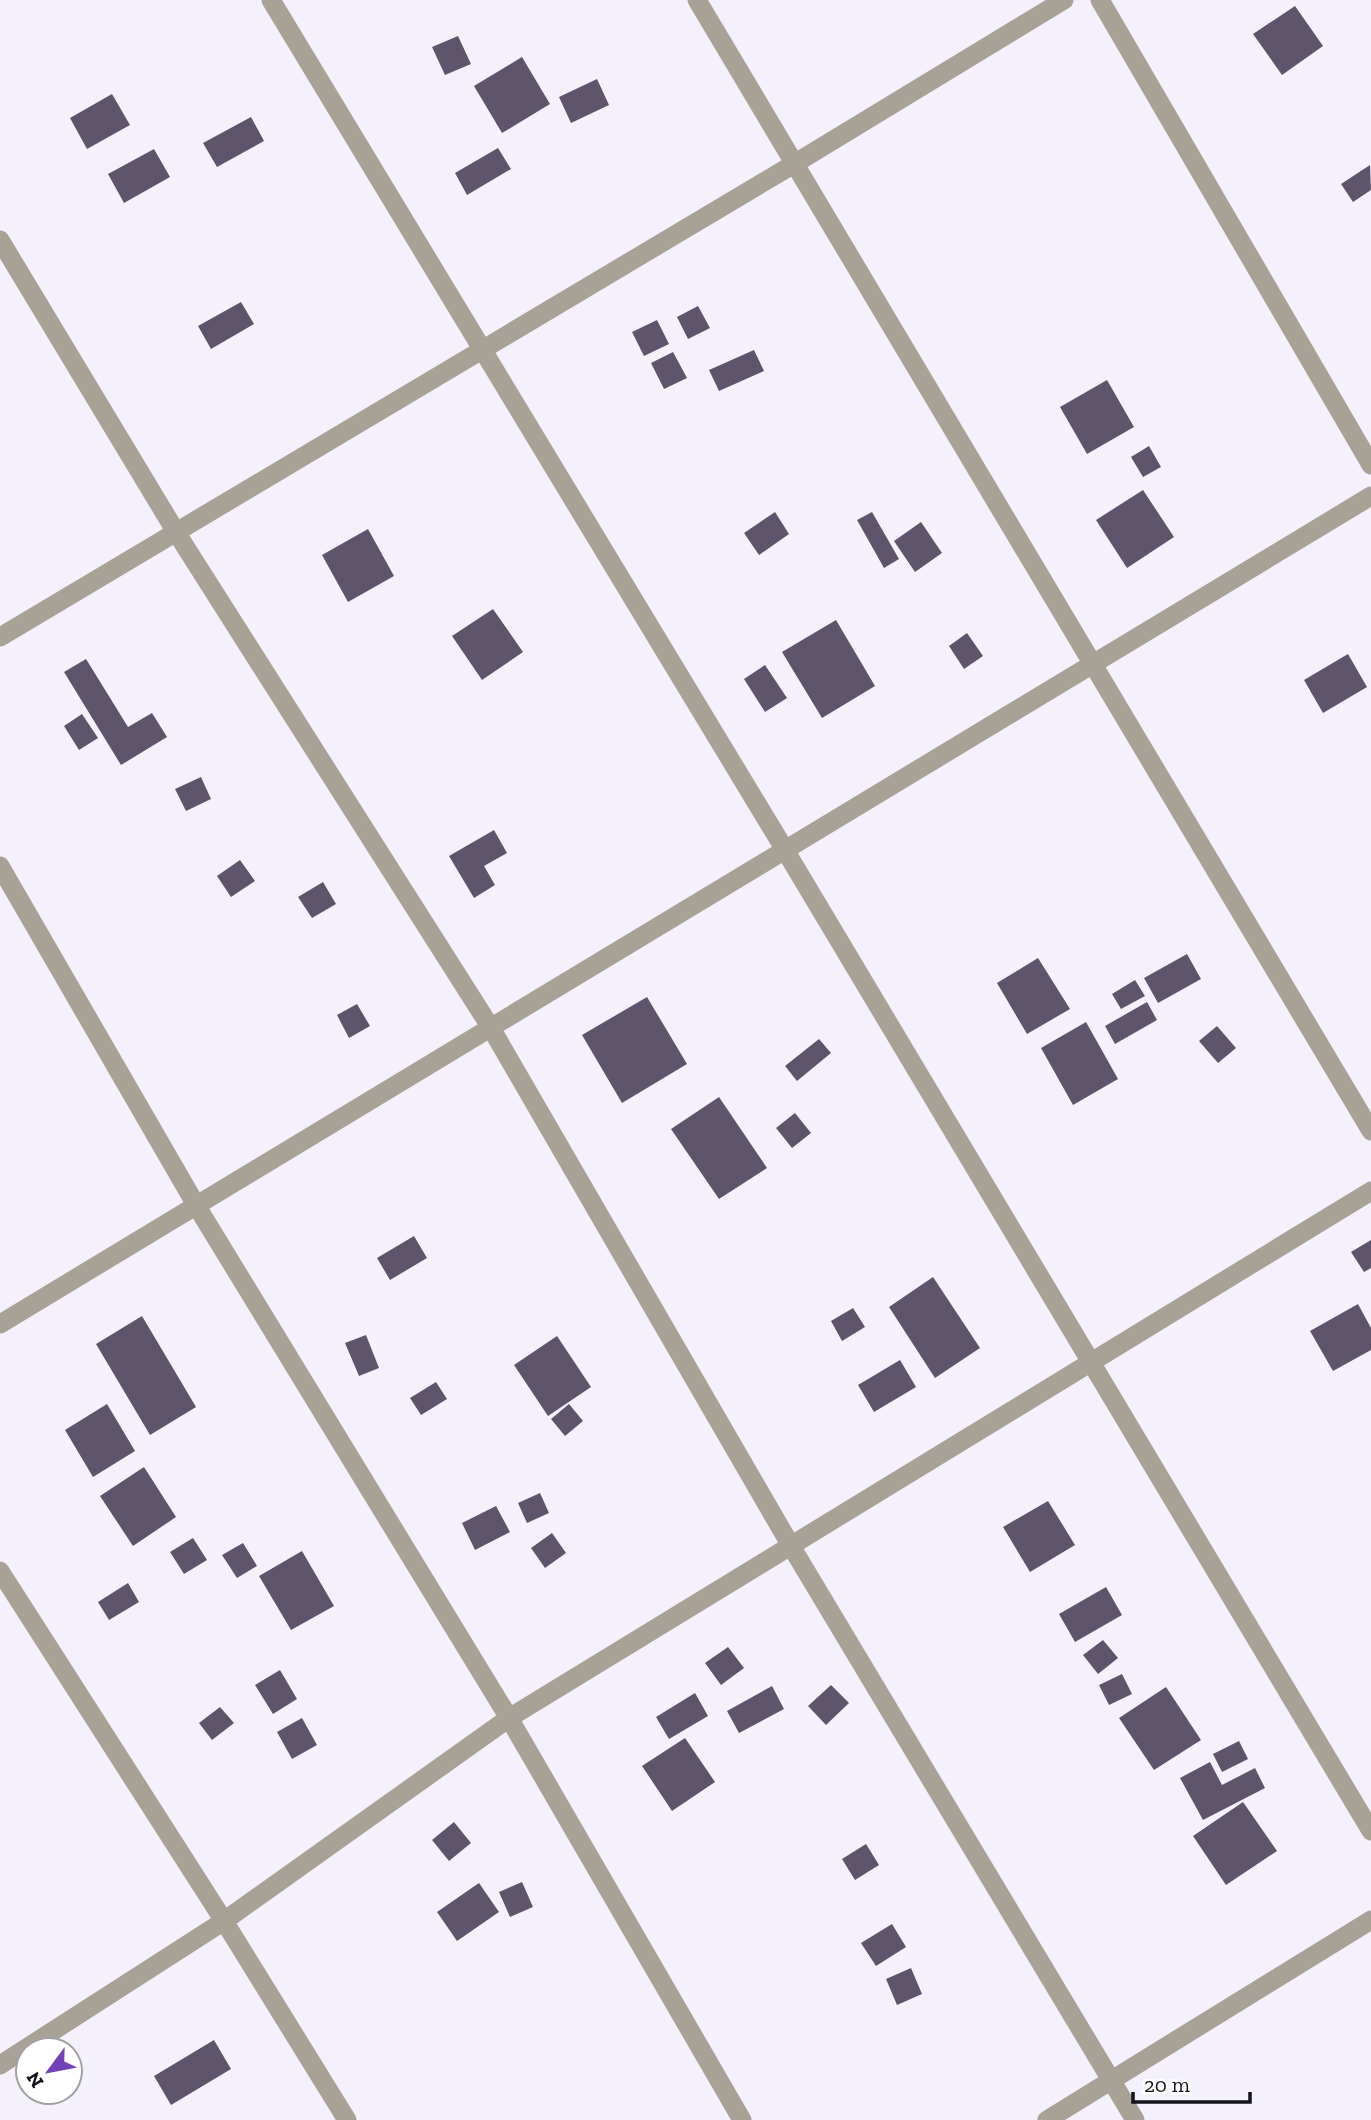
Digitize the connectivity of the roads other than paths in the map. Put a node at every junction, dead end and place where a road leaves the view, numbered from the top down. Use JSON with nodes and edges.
{"nodes":[{"id":1,"x":271,"y":0,"type":"edge"},
{"id":2,"x":697,"y":0,"type":"edge"},
{"id":3,"x":1064,"y":0,"type":"edge"},
{"id":4,"x":1100,"y":0,"type":"edge"},
{"id":5,"x":794,"y":164,"type":"junction"},
{"id":6,"x":0,"y":240,"type":"edge"},
{"id":7,"x":483,"y":349,"type":"junction"},
{"id":8,"x":1371,"y":465,"type":"edge"},
{"id":9,"x":1371,"y":496,"type":"edge"},
{"id":10,"x":176,"y":532,"type":"junction"},
{"id":11,"x":0,"y":637,"type":"edge"},
{"id":12,"x":1094,"y":664,"type":"junction"},
{"id":13,"x":785,"y":850,"type":"junction"},
{"id":14,"x":0,"y":866,"type":"edge"},
{"id":15,"x":491,"y":1028,"type":"junction"},
{"id":16,"x":1371,"y":1131,"type":"edge"},
{"id":17,"x":1371,"y":1191,"type":"edge"},
{"id":18,"x":196,"y":1205,"type":"junction"},
{"id":19,"x":0,"y":1324,"type":"edge"},
{"id":20,"x":1090,"y":1363,"type":"junction"},
{"id":21,"x":791,"y":1546,"type":"junction"},
{"id":22,"x":0,"y":1572,"type":"edge"},
{"id":23,"x":509,"y":1718,"type":"junction"},
{"id":24,"x":1371,"y":1831,"type":"edge"},
{"id":25,"x":1371,"y":1920,"type":"edge"},
{"id":26,"x":224,"y":1921,"type":"junction"},
{"id":27,"x":0,"y":2065,"type":"edge"},
{"id":28,"x":1111,"y":2081,"type":"junction"},
{"id":29,"x":346,"y":2120,"type":"edge"},
{"id":30,"x":742,"y":2120,"type":"edge"},
{"id":31,"x":1047,"y":2120,"type":"edge"},
{"id":32,"x":1135,"y":2120,"type":"edge"}],
"edges":[{"from":1,"to":7,"type":"street"},
{"from":2,"to":5,"type":"street"},
{"from":3,"to":5,"type":"street"},
{"from":4,"to":8,"type":"street"},
{"from":5,"to":7,"type":"street"},
{"from":5,"to":12,"type":"street"},
{"from":6,"to":10,"type":"street"},
{"from":7,"to":10,"type":"street"},
{"from":7,"to":13,"type":"street"},
{"from":9,"to":12,"type":"street"},
{"from":10,"to":11,"type":"street"},
{"from":10,"to":15,"type":"street"},
{"from":12,"to":13,"type":"street"},
{"from":12,"to":16,"type":"street"},
{"from":13,"to":15,"type":"street"},
{"from":13,"to":20,"type":"street"},
{"from":14,"to":18,"type":"street"},
{"from":15,"to":18,"type":"street"},
{"from":15,"to":21,"type":"street"},
{"from":17,"to":20,"type":"street"},
{"from":18,"to":19,"type":"street"},
{"from":18,"to":23,"type":"street"},
{"from":20,"to":21,"type":"street"},
{"from":20,"to":24,"type":"street"},
{"from":21,"to":23,"type":"street"},
{"from":21,"to":28,"type":"street"},
{"from":22,"to":26,"type":"street"},
{"from":23,"to":26,"type":"street"},
{"from":23,"to":30,"type":"street"},
{"from":25,"to":28,"type":"street"},
{"from":26,"to":27,"type":"street"},
{"from":26,"to":29,"type":"street"},
{"from":28,"to":31,"type":"street"},
{"from":28,"to":32,"type":"street"}]}
